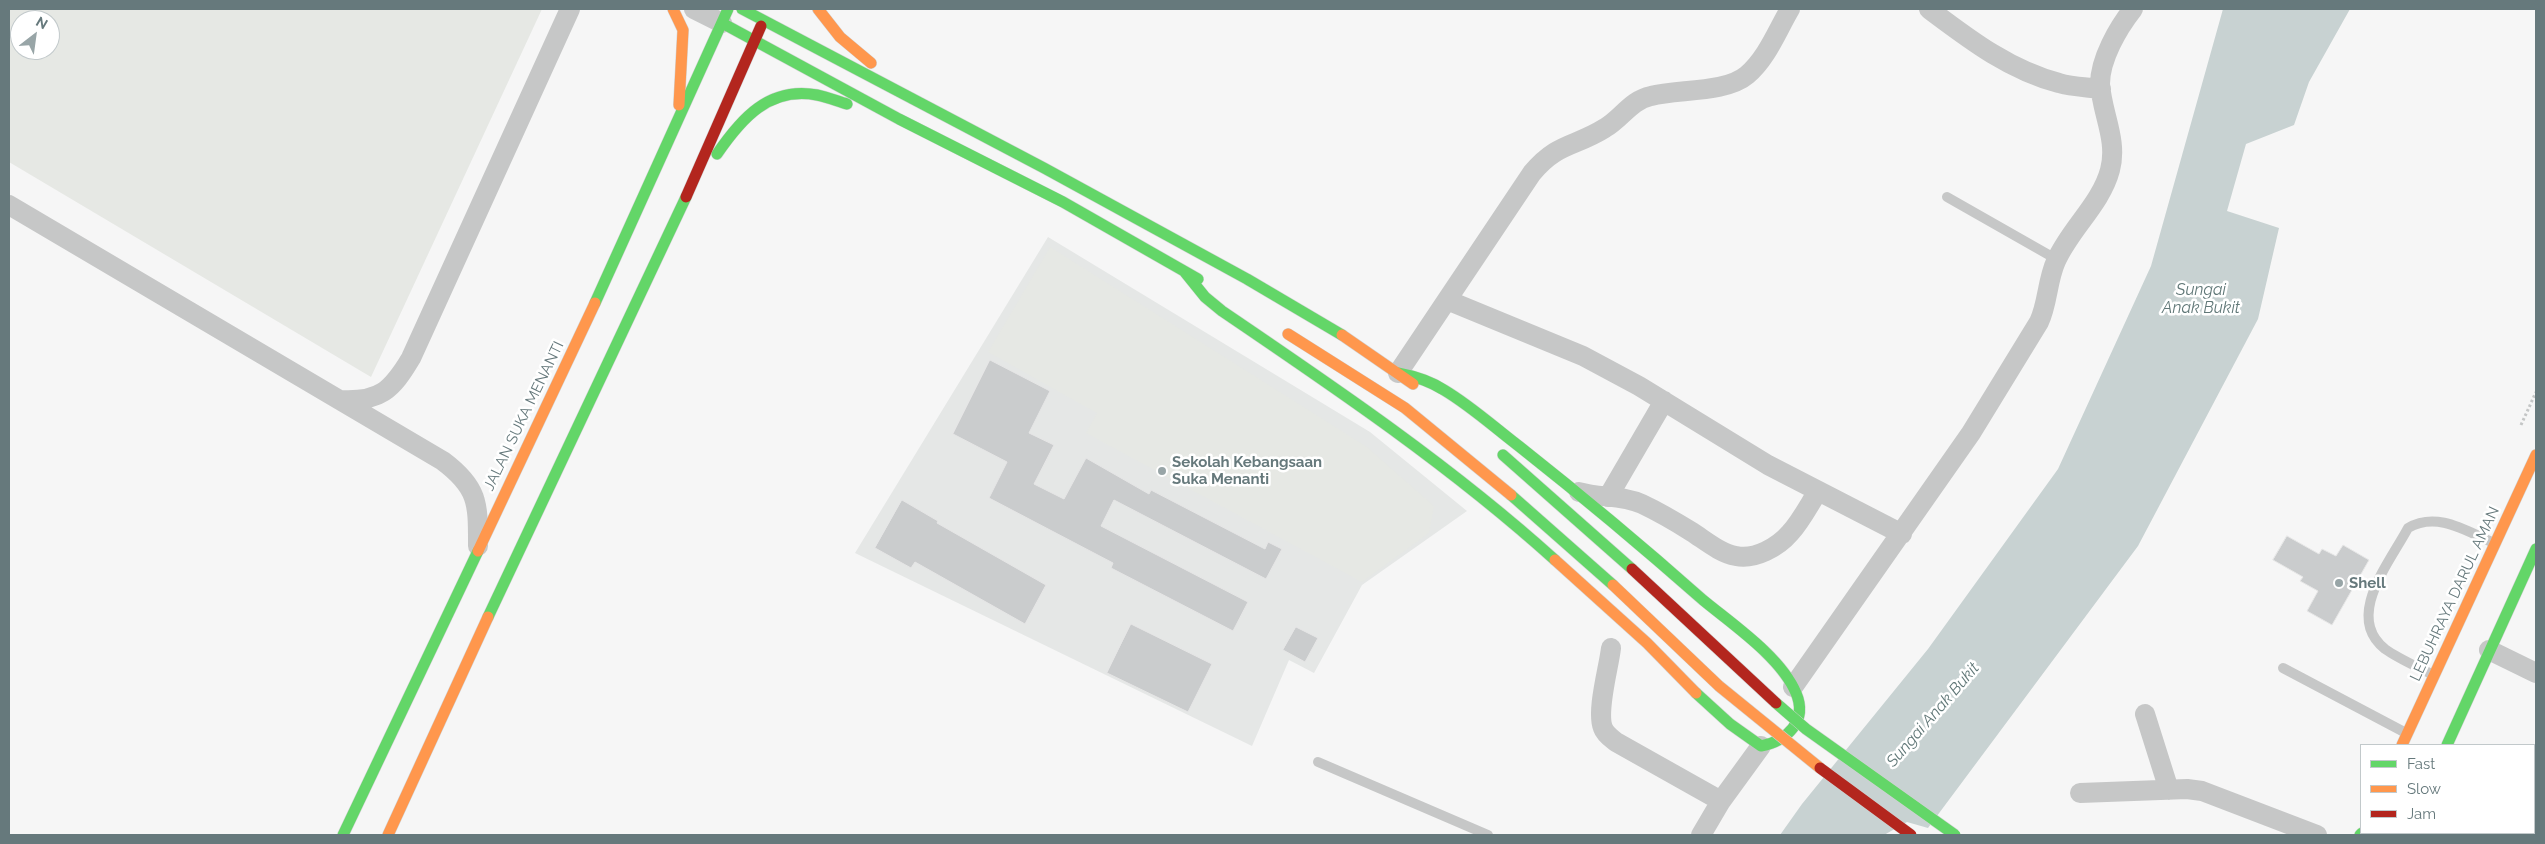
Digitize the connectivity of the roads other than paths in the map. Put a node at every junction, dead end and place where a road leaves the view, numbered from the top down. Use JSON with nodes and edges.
{"nodes":[{"id":1,"x":570,"y":9,"type":"edge"},
{"id":2,"x":673,"y":9,"type":"edge"},
{"id":3,"x":694,"y":9,"type":"edge"},
{"id":4,"x":742,"y":9,"type":"edge"},
{"id":5,"x":769,"y":9,"type":"edge"},
{"id":6,"x":818,"y":9,"type":"edge"},
{"id":7,"x":1790,"y":9,"type":"edge"},
{"id":8,"x":1929,"y":9,"type":"edge"},
{"id":9,"x":2129,"y":10,"type":"edge"},
{"id":10,"x":725,"y":16,"type":"edge"},
{"id":11,"x":764,"y":20,"type":"junction"},
{"id":12,"x":755,"y":42,"type":"junction"},
{"id":13,"x":2101,"y":89,"type":"junction"},
{"id":14,"x":910,"y":96,"type":"junction"},
{"id":15,"x":899,"y":119,"type":"junction"},
{"id":16,"x":678,"y":124,"type":"junction"},
{"id":17,"x":1947,"y":197,"type":"dead end"},
{"id":18,"x":683,"y":203,"type":"junction"},
{"id":19,"x":9,"y":205,"type":"edge"},
{"id":20,"x":2056,"y":259,"type":"junction"},
{"id":21,"x":1184,"y":270,"type":"junction"},
{"id":22,"x":1215,"y":289,"type":"dead end"},
{"id":23,"x":1447,"y":300,"type":"junction"},
{"id":24,"x":1278,"y":328,"type":"dead end"},
{"id":25,"x":1398,"y":372,"type":"junction"},
{"id":26,"x":1427,"y":394,"type":"dead end"},
{"id":27,"x":340,"y":400,"type":"junction"},
{"id":28,"x":1664,"y":401,"type":"junction"},
{"id":29,"x":1495,"y":448,"type":"dead end"},
{"id":30,"x":2536,"y":455,"type":"edge"},
{"id":31,"x":1818,"y":491,"type":"junction"},
{"id":32,"x":1578,"y":492,"type":"junction"},
{"id":33,"x":1608,"y":497,"type":"junction"},
{"id":34,"x":1902,"y":534,"type":"junction"},
{"id":35,"x":2495,"y":543,"type":"junction"},
{"id":36,"x":478,"y":548,"type":"junction"},
{"id":37,"x":2536,"y":549,"type":"edge"},
{"id":38,"x":1611,"y":648,"type":"dead end"},
{"id":39,"x":2490,"y":650,"type":"junction"},
{"id":40,"x":2283,"y":668,"type":"dead end"},
{"id":41,"x":2536,"y":673,"type":"edge"},
{"id":42,"x":2434,"y":676,"type":"junction"},
{"id":43,"x":1793,"y":687,"type":"junction"},
{"id":44,"x":2145,"y":714,"type":"dead end"},
{"id":45,"x":2408,"y":734,"type":"junction"},
{"id":46,"x":2403,"y":744,"type":"edge"},
{"id":47,"x":2447,"y":744,"type":"edge"},
{"id":48,"x":1761,"y":746,"type":"junction"},
{"id":49,"x":1318,"y":762,"type":"dead end"},
{"id":50,"x":2169,"y":790,"type":"junction"},
{"id":51,"x":2080,"y":792,"type":"dead end"},
{"id":52,"x":1721,"y":802,"type":"junction"},
{"id":53,"x":343,"y":835,"type":"edge"},
{"id":54,"x":388,"y":835,"type":"edge"},
{"id":55,"x":1488,"y":835,"type":"edge"},
{"id":56,"x":1701,"y":835,"type":"edge"},
{"id":57,"x":1911,"y":835,"type":"edge"},
{"id":58,"x":1955,"y":835,"type":"edge"},
{"id":59,"x":2317,"y":835,"type":"edge"}],
"edges":[{"from":1,"to":27,"type":"street"},
{"from":2,"to":16,"type":"main road"},
{"from":3,"to":10,"type":"street"},
{"from":4,"to":11,"type":"main road"},
{"from":5,"to":11,"type":"main road"},
{"from":6,"to":14,"type":"main road"},
{"from":7,"to":23,"type":"street"},
{"from":8,"to":13,"type":"street"},
{"from":9,"to":13,"type":"street"},
{"from":10,"to":12,"type":"main road"},
{"from":10,"to":16,"type":"main road","name":"JALAN SUKA MENANTI"},
{"from":11,"to":12,"type":"main road"},
{"from":11,"to":14,"type":"main road"},
{"from":12,"to":15,"type":"main road"},
{"from":12,"to":18,"type":"main road"},
{"from":13,"to":20,"type":"street"},
{"from":14,"to":25,"type":"main road"},
{"from":15,"to":18,"type":"main road"},
{"from":15,"to":21,"type":"main road"},
{"from":16,"to":36,"type":"main road","name":"JALAN SUKA MENANTI"},
{"from":17,"to":20,"type":"lane"},
{"from":18,"to":54,"type":"main road"},
{"from":19,"to":27,"type":"street"},
{"from":20,"to":34,"type":"street"},
{"from":21,"to":22,"type":"main road"},
{"from":21,"to":48,"type":"main road"},
{"from":23,"to":25,"type":"street"},
{"from":23,"to":28,"type":"street"},
{"from":24,"to":57,"type":"main road","bridge":true},
{"from":25,"to":26,"type":"main road"},
{"from":25,"to":32,"type":"main road"},
{"from":27,"to":36,"type":"street"},
{"from":28,"to":31,"type":"street"},
{"from":28,"to":33,"type":"street"},
{"from":29,"to":58,"type":"main road","bridge":true},
{"from":30,"to":35,"type":"main road","name":"LEBUHRAYA DARUL AMAN"},
{"from":31,"to":33,"type":"street"},
{"from":31,"to":34,"type":"street"},
{"from":32,"to":33,"type":"street"},
{"from":32,"to":43,"type":"main road"},
{"from":34,"to":43,"type":"street"},
{"from":35,"to":42,"type":"main road","name":"LEBUHRAYA DARUL AMAN"},
{"from":35,"to":42,"type":"lane"},
{"from":36,"to":53,"type":"main road","name":"JALAN SUKA MENANTI"},
{"from":37,"to":39,"type":"main road"},
{"from":38,"to":52,"type":"street"},
{"from":39,"to":41,"type":"street"},
{"from":39,"to":47,"type":"main road"},
{"from":40,"to":45,"type":"lane"},
{"from":42,"to":45,"type":"main road","name":"LEBUHRAYA DARUL AMAN"},
{"from":43,"to":48,"type":"main road"},
{"from":44,"to":50,"type":"street"},
{"from":45,"to":46,"type":"main road","name":"LEBUHRAYA DARUL AMAN"},
{"from":48,"to":52,"type":"street"},
{"from":49,"to":55,"type":"lane"},
{"from":50,"to":51,"type":"street"},
{"from":50,"to":59,"type":"street"},
{"from":52,"to":56,"type":"street"}]}
